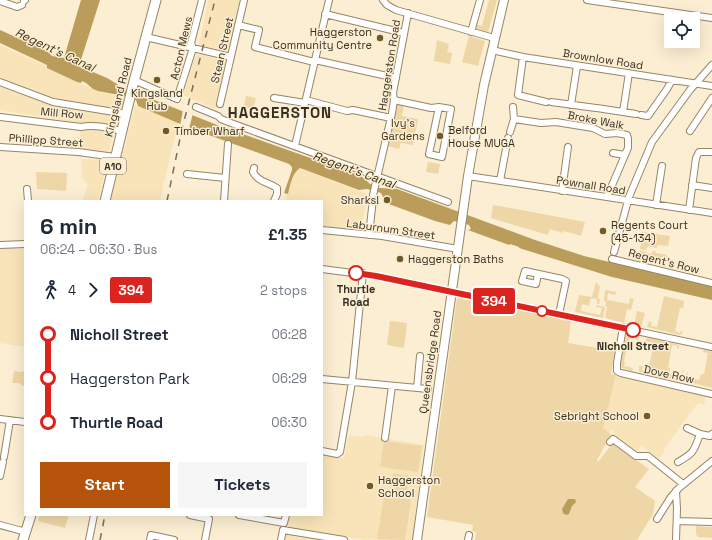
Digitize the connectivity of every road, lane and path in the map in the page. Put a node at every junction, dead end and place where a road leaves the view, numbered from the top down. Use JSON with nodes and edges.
{"nodes":[{"id":1,"x":156,"y":0,"type":"edge"},
{"id":2,"x":202,"y":0,"type":"edge"},
{"id":3,"x":244,"y":0,"type":"edge"},
{"id":4,"x":327,"y":0,"type":"edge"},
{"id":5,"x":383,"y":0,"type":"edge"},
{"id":6,"x":480,"y":0,"type":"edge"},
{"id":7,"x":504,"y":0,"type":"edge"},
{"id":8,"x":587,"y":0,"type":"edge"},
{"id":9,"x":0,"y":1,"type":"edge"},
{"id":10,"x":24,"y":2,"type":"edge"},
{"id":11,"x":408,"y":13,"type":"junction"},
{"id":12,"x":325,"y":14,"type":"junction"},
{"id":13,"x":712,"y":18,"type":"edge"},
{"id":14,"x":238,"y":26,"type":"junction"},
{"id":15,"x":471,"y":32,"type":"junction"},
{"id":16,"x":404,"y":33,"type":"junction"},
{"id":17,"x":146,"y":37,"type":"junction"},
{"id":18,"x":494,"y":38,"type":"junction"},
{"id":19,"x":193,"y":48,"type":"junction"},
{"id":20,"x":492,"y":50,"type":"junction"},
{"id":21,"x":231,"y":57,"type":"junction"},
{"id":22,"x":523,"y":57,"type":"junction"},
{"id":23,"x":315,"y":61,"type":"junction"},
{"id":24,"x":712,"y":65,"type":"edge"},
{"id":25,"x":577,"y":66,"type":"junction"},
{"id":26,"x":629,"y":73,"type":"junction"},
{"id":27,"x":396,"y":78,"type":"junction"},
{"id":28,"x":672,"y":80,"type":"junction"},
{"id":29,"x":0,"y":82,"type":"edge"},
{"id":30,"x":133,"y":84,"type":"junction"},
{"id":31,"x":696,"y":84,"type":"junction"},
{"id":32,"x":712,"y":86,"type":"edge"},
{"id":33,"x":274,"y":98,"type":"dead end"},
{"id":34,"x":712,"y":98,"type":"edge"},
{"id":35,"x":394,"y":100,"type":"junction"},
{"id":36,"x":305,"y":102,"type":"junction"},
{"id":37,"x":571,"y":105,"type":"junction"},
{"id":38,"x":196,"y":107,"type":"dead end"},
{"id":39,"x":439,"y":107,"type":"junction"},
{"id":40,"x":513,"y":107,"type":"dead end"},
{"id":41,"x":623,"y":112,"type":"junction"},
{"id":42,"x":126,"y":114,"type":"junction"},
{"id":43,"x":218,"y":116,"type":"junction"},
{"id":44,"x":0,"y":117,"type":"edge"},
{"id":45,"x":391,"y":118,"type":"junction"},
{"id":46,"x":514,"y":119,"type":"junction"},
{"id":47,"x":122,"y":132,"type":"junction"},
{"id":48,"x":690,"y":132,"type":"dead end"},
{"id":49,"x":228,"y":144,"type":"dead end"},
{"id":50,"x":0,"y":146,"type":"edge"},
{"id":51,"x":295,"y":146,"type":"junction"},
{"id":52,"x":568,"y":147,"type":"dead end"},
{"id":53,"x":712,"y":152,"type":"edge"},
{"id":54,"x":613,"y":153,"type":"dead end"},
{"id":55,"x":625,"y":155,"type":"junction"},
{"id":56,"x":115,"y":157,"type":"junction"},
{"id":57,"x":662,"y":166,"type":"dead end"},
{"id":58,"x":254,"y":168,"type":"dead end"},
{"id":59,"x":187,"y":174,"type":"dead end"},
{"id":60,"x":378,"y":176,"type":"junction"},
{"id":61,"x":468,"y":176,"type":"junction"},
{"id":62,"x":225,"y":178,"type":"junction"},
{"id":63,"x":500,"y":181,"type":"junction"},
{"id":64,"x":692,"y":186,"type":"junction"},
{"id":65,"x":712,"y":188,"type":"edge"},
{"id":66,"x":27,"y":189,"type":"dead end"},
{"id":67,"x":562,"y":191,"type":"junction"},
{"id":68,"x":607,"y":197,"type":"junction"},
{"id":69,"x":28,"y":200,"type":"edge"},
{"id":70,"x":105,"y":200,"type":"edge"},
{"id":71,"x":224,"y":200,"type":"edge"},
{"id":72,"x":274,"y":200,"type":"edge"},
{"id":73,"x":628,"y":201,"type":"junction"},
{"id":74,"x":448,"y":202,"type":"dead end"},
{"id":75,"x":656,"y":205,"type":"junction"},
{"id":76,"x":689,"y":210,"type":"junction"},
{"id":77,"x":712,"y":213,"type":"edge"},
{"id":78,"x":323,"y":230,"type":"edge"},
{"id":79,"x":369,"y":235,"type":"junction"},
{"id":80,"x":24,"y":242,"type":"edge"},
{"id":81,"x":0,"y":244,"type":"edge"},
{"id":82,"x":459,"y":245,"type":"junction"},
{"id":83,"x":614,"y":252,"type":"dead end"},
{"id":84,"x":612,"y":259,"type":"dead end"},
{"id":85,"x":323,"y":269,"type":"edge"},
{"id":86,"x":363,"y":273,"type":"junction"},
{"id":87,"x":538,"y":274,"type":"dead end"},
{"id":88,"x":712,"y":283,"type":"edge"},
{"id":89,"x":451,"y":292,"type":"junction"},
{"id":90,"x":559,"y":314,"type":"junction"},
{"id":91,"x":623,"y":327,"type":"junction"},
{"id":92,"x":712,"y":347,"type":"edge"},
{"id":93,"x":420,"y":356,"type":"dead end"},
{"id":94,"x":323,"y":379,"type":"edge"},
{"id":95,"x":352,"y":382,"type":"junction"},
{"id":96,"x":392,"y":386,"type":"junction"},
{"id":97,"x":417,"y":388,"type":"junction"},
{"id":98,"x":428,"y":389,"type":"dead end"},
{"id":99,"x":712,"y":394,"type":"edge"},
{"id":100,"x":0,"y":419,"type":"edge"},
{"id":101,"x":10,"y":420,"type":"junction"},
{"id":102,"x":24,"y":422,"type":"edge"},
{"id":103,"x":687,"y":428,"type":"dead end"},
{"id":104,"x":700,"y":434,"type":"junction"},
{"id":105,"x":712,"y":434,"type":"edge"},
{"id":106,"x":385,"y":438,"type":"dead end"},
{"id":107,"x":610,"y":442,"type":"dead end"},
{"id":108,"x":3,"y":448,"type":"edge"},
{"id":109,"x":323,"y":451,"type":"edge"},
{"id":110,"x":712,"y":461,"type":"edge"},
{"id":111,"x":678,"y":462,"type":"dead end"},
{"id":112,"x":0,"y":476,"type":"edge"},
{"id":113,"x":683,"y":484,"type":"junction"},
{"id":114,"x":676,"y":491,"type":"junction"},
{"id":115,"x":32,"y":516,"type":"edge"},
{"id":116,"x":94,"y":516,"type":"edge"},
{"id":117,"x":200,"y":516,"type":"edge"},
{"id":118,"x":245,"y":516,"type":"edge"},
{"id":119,"x":286,"y":516,"type":"edge"},
{"id":120,"x":211,"y":517,"type":"edge"},
{"id":121,"x":656,"y":519,"type":"dead end"},
{"id":122,"x":677,"y":522,"type":"junction"},
{"id":123,"x":712,"y":522,"type":"edge"},
{"id":124,"x":0,"y":526,"type":"edge"},
{"id":125,"x":25,"y":536,"type":"edge"},
{"id":126,"x":326,"y":539,"type":"edge"},
{"id":127,"x":89,"y":540,"type":"edge"},
{"id":128,"x":150,"y":540,"type":"edge"},
{"id":129,"x":174,"y":540,"type":"edge"},
{"id":130,"x":205,"y":540,"type":"edge"},
{"id":131,"x":281,"y":540,"type":"edge"},
{"id":132,"x":344,"y":540,"type":"edge"},
{"id":133,"x":417,"y":540,"type":"edge"},
{"id":134,"x":676,"y":540,"type":"edge"}],
"edges":[{"from":1,"to":17,"type":"highway","name":"Kingsland Road","number":"A10"},
{"from":2,"to":19,"type":"street","name":"Acton Mews"},
{"from":3,"to":14,"type":"street","name":"Stean Street"},
{"from":4,"to":12,"type":"street"},
{"from":5,"to":11,"type":"street","name":"Haggerston Road"},
{"from":6,"to":15,"type":"street"},
{"from":7,"to":18,"type":"main road","name":"Queensbridge Road"},
{"from":8,"to":13,"type":"street"},
{"from":9,"to":10,"type":"street"},
{"from":11,"to":15,"type":"street"},
{"from":11,"to":16,"type":"street","name":"Haggerston Road"},
{"from":12,"to":16,"type":"street"},
{"from":12,"to":23,"type":"street"},
{"from":14,"to":21,"type":"street","name":"Stean Street"},
{"from":14,"to":23,"type":"street"},
{"from":15,"to":18,"type":"street"},
{"from":16,"to":27,"type":"street","name":"Haggerston Road"},
{"from":17,"to":19,"type":"street"},
{"from":17,"to":30,"type":"highway","name":"Kingsland Road","number":"A10"},
{"from":18,"to":20,"type":"main road","name":"Queensbridge Road"},
{"from":19,"to":21,"type":"street"},
{"from":19,"to":30,"type":"street","name":"Acton Mews"},
{"from":20,"to":22,"type":"street","name":"Brownlow Road"},
{"from":20,"to":61,"type":"main road","name":"Queensbridge Road"},
{"from":21,"to":43,"type":"street","name":"Stean Street"},
{"from":22,"to":25,"type":"street","name":"Brownlow Road"},
{"from":22,"to":37,"type":"street"},
{"from":23,"to":27,"type":"street"},
{"from":23,"to":36,"type":"street"},
{"from":24,"to":31,"type":"street"},
{"from":25,"to":26,"type":"street","name":"Brownlow Road"},
{"from":25,"to":37,"type":"street"},
{"from":26,"to":28,"type":"street","name":"Brownlow Road"},
{"from":26,"to":41,"type":"street"},
{"from":27,"to":35,"type":"street","name":"Haggerston Road"},
{"from":28,"to":31,"type":"street","name":"Brownlow Road"},
{"from":28,"to":41,"type":"street"},
{"from":29,"to":42,"type":"street"},
{"from":30,"to":42,"type":"highway","name":"Kingsland Road","number":"A10"},
{"from":31,"to":32,"type":"street","name":"Brownlow Road"},
{"from":31,"to":73,"type":"street"},
{"from":33,"to":36,"type":"street"},
{"from":34,"to":48,"type":"street"},
{"from":35,"to":39,"type":"street"},
{"from":35,"to":45,"type":"street","name":"Haggerston Road"},
{"from":36,"to":45,"type":"street"},
{"from":36,"to":51,"type":"street"},
{"from":37,"to":41,"type":"street"},
{"from":38,"to":43,"type":"street"},
{"from":39,"to":39,"type":"street"},
{"from":40,"to":46,"type":"street"},
{"from":42,"to":47,"type":"highway","name":"Kingsland Road","number":"A10"},
{"from":43,"to":51,"type":"street"},
{"from":44,"to":47,"type":"street","name":"Mill Row"},
{"from":45,"to":60,"type":"street","name":"Haggerston Road"},
{"from":46,"to":55,"type":"street","name":"Broke Walk"},
{"from":46,"to":63,"type":"street"},
{"from":47,"to":56,"type":"highway","name":"Kingsland Road","number":"A10"},
{"from":49,"to":62,"type":"street"},
{"from":50,"to":56,"type":"street","name":"Phillipp Street"},
{"from":51,"to":60,"type":"street"},
{"from":52,"to":67,"type":"street"},
{"from":53,"to":64,"type":"street"},
{"from":54,"to":55,"type":"street"},
{"from":55,"to":68,"type":"street"},
{"from":56,"to":70,"type":"highway","name":"Kingsland Road","number":"A10"},
{"from":57,"to":75,"type":"street"},
{"from":58,"to":72,"type":"street"},
{"from":59,"to":62,"type":"street"},
{"from":60,"to":74,"type":"street"},
{"from":60,"to":79,"type":"street","name":"Haggerston Road"},
{"from":61,"to":63,"type":"street","name":"Pownall Road"},
{"from":61,"to":82,"type":"main road","name":"Queensbridge Road"},
{"from":62,"to":71,"type":"street"},
{"from":63,"to":67,"type":"street","name":"Pownall Road"},
{"from":64,"to":65,"type":"street"},
{"from":64,"to":76,"type":"street"},
{"from":66,"to":69,"type":"street"},
{"from":67,"to":68,"type":"street","name":"Pownall Road"},
{"from":68,"to":73,"type":"street","name":"Pownall Road"},
{"from":73,"to":75,"type":"street","name":"Pownall Road"},
{"from":73,"to":83,"type":"street"},
{"from":75,"to":76,"type":"street","name":"Pownall Road"},
{"from":76,"to":77,"type":"street","name":"Pownall Road"},
{"from":78,"to":79,"type":"street","name":"Laburnum Street"},
{"from":79,"to":82,"type":"street","name":"Laburnum Street"},
{"from":80,"to":81,"type":"street"},
{"from":82,"to":89,"type":"main road","name":"Queensbridge Road"},
{"from":84,"to":88,"type":"street","name":"Regent's Row"},
{"from":85,"to":86,"type":"street"},
{"from":86,"to":89,"type":"street"},
{"from":86,"to":95,"type":"street"},
{"from":87,"to":90,"type":"street"},
{"from":89,"to":90,"type":"street"},
{"from":89,"to":133,"type":"main road","name":"Queensbridge Road"},
{"from":90,"to":91,"type":"street"},
{"from":91,"to":92,"type":"street"},
{"from":91,"to":99,"type":"street","name":"Dove Row"},
{"from":93,"to":97,"type":"street"},
{"from":94,"to":95,"type":"street"},
{"from":95,"to":96,"type":"street"},
{"from":95,"to":109,"type":"street"},
{"from":96,"to":97,"type":"street"},
{"from":96,"to":106,"type":"street"},
{"from":97,"to":98,"type":"street"},
{"from":100,"to":101,"type":"street"},
{"from":101,"to":102,"type":"street"},
{"from":101,"to":108,"type":"street"},
{"from":103,"to":104,"type":"street"},
{"from":104,"to":105,"type":"street"},
{"from":104,"to":111,"type":"street"},
{"from":107,"to":113,"type":"street"},
{"from":108,"to":112,"type":"street"},
{"from":110,"to":113,"type":"street"},
{"from":113,"to":114,"type":"street"},
{"from":114,"to":121,"type":"street"},
{"from":114,"to":122,"type":"street"},
{"from":115,"to":125,"type":"highway"},
{"from":116,"to":127,"type":"street"},
{"from":117,"to":120,"type":"street"},
{"from":118,"to":119,"type":"street"},
{"from":120,"to":130,"type":"street"},
{"from":122,"to":123,"type":"street"},
{"from":122,"to":134,"type":"street"},
{"from":124,"to":125,"type":"street"},
{"from":126,"to":131,"type":"street"},
{"from":126,"to":132,"type":"street"},
{"from":128,"to":129,"type":"street"}]}
